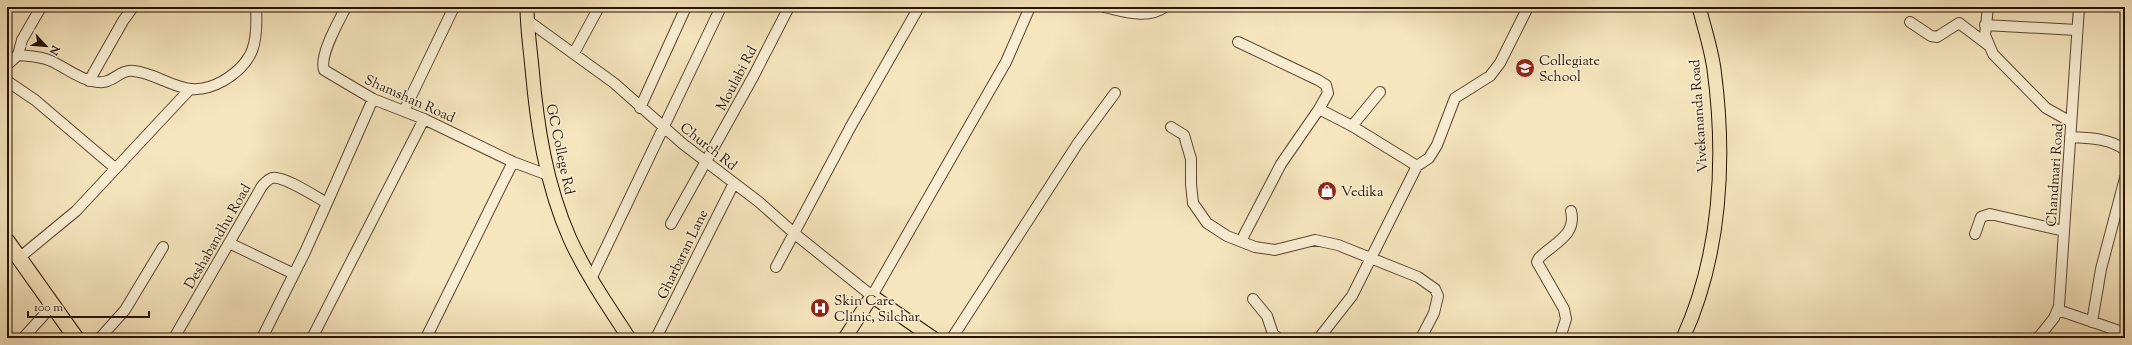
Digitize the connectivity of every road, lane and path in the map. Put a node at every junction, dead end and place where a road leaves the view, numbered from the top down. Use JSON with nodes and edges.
{"nodes":[{"id":1,"x":41,"y":7,"type":"edge"},
{"id":2,"x":133,"y":7,"type":"edge"},
{"id":3,"x":256,"y":7,"type":"edge"},
{"id":4,"x":346,"y":7,"type":"edge"},
{"id":5,"x":454,"y":7,"type":"edge"},
{"id":6,"x":599,"y":7,"type":"edge"},
{"id":7,"x":686,"y":7,"type":"edge"},
{"id":8,"x":721,"y":7,"type":"edge"},
{"id":9,"x":789,"y":7,"type":"edge"},
{"id":10,"x":919,"y":7,"type":"edge"},
{"id":11,"x":1030,"y":7,"type":"edge"},
{"id":12,"x":1104,"y":7,"type":"edge"},
{"id":13,"x":1165,"y":7,"type":"edge"},
{"id":14,"x":1528,"y":7,"type":"edge"},
{"id":15,"x":1699,"y":7,"type":"edge"},
{"id":16,"x":1988,"y":7,"type":"edge"},
{"id":17,"x":2079,"y":7,"type":"edge"},
{"id":18,"x":527,"y":14,"type":"edge"},
{"id":19,"x":1910,"y":22,"type":"dead end"},
{"id":20,"x":1985,"y":25,"type":"junction"},
{"id":21,"x":2077,"y":30,"type":"junction"},
{"id":22,"x":1238,"y":42,"type":"dead end"},
{"id":23,"x":1988,"y":45,"type":"junction"},
{"id":24,"x":574,"y":53,"type":"junction"},
{"id":25,"x":18,"y":55,"type":"junction"},
{"id":26,"x":7,"y":65,"type":"edge"},
{"id":27,"x":91,"y":78,"type":"junction"},
{"id":28,"x":7,"y":81,"type":"edge"},
{"id":29,"x":190,"y":89,"type":"junction"},
{"id":30,"x":1380,"y":92,"type":"dead end"},
{"id":31,"x":1115,"y":93,"type":"dead end"},
{"id":32,"x":373,"y":99,"type":"junction"},
{"id":33,"x":640,"y":108,"type":"junction"},
{"id":34,"x":1319,"y":109,"type":"junction"},
{"id":35,"x":404,"y":111,"type":"junction"},
{"id":36,"x":424,"y":119,"type":"junction"},
{"id":37,"x":2071,"y":122,"type":"junction"},
{"id":38,"x":1352,"y":126,"type":"junction"},
{"id":39,"x":663,"y":127,"type":"junction"},
{"id":40,"x":1170,"y":127,"type":"dead end"},
{"id":41,"x":2070,"y":137,"type":"junction"},
{"id":42,"x":2125,"y":150,"type":"edge"},
{"id":43,"x":513,"y":162,"type":"junction"},
{"id":44,"x":706,"y":162,"type":"junction"},
{"id":45,"x":1417,"y":166,"type":"junction"},
{"id":46,"x":115,"y":168,"type":"junction"},
{"id":47,"x":548,"y":175,"type":"junction"},
{"id":48,"x":2125,"y":178,"type":"edge"},
{"id":49,"x":734,"y":183,"type":"junction"},
{"id":50,"x":327,"y":203,"type":"junction"},
{"id":51,"x":1571,"y":211,"type":"dead end"},
{"id":52,"x":671,"y":224,"type":"dead end"},
{"id":53,"x":2064,"y":231,"type":"junction"},
{"id":54,"x":795,"y":234,"type":"junction"},
{"id":55,"x":1975,"y":234,"type":"dead end"},
{"id":56,"x":7,"y":241,"type":"edge"},
{"id":57,"x":1241,"y":242,"type":"junction"},
{"id":58,"x":229,"y":243,"type":"junction"},
{"id":59,"x":163,"y":247,"type":"dead end"},
{"id":60,"x":19,"y":258,"type":"junction"},
{"id":61,"x":1371,"y":259,"type":"junction"},
{"id":62,"x":776,"y":267,"type":"dead end"},
{"id":63,"x":294,"y":274,"type":"junction"},
{"id":64,"x":591,"y":279,"type":"junction"},
{"id":65,"x":872,"y":296,"type":"junction"},
{"id":66,"x":1253,"y":299,"type":"dead end"},
{"id":67,"x":52,"y":306,"type":"junction"},
{"id":68,"x":2058,"y":310,"type":"junction"},
{"id":69,"x":2092,"y":322,"type":"junction"},
{"id":70,"x":2125,"y":334,"type":"edge"},
{"id":71,"x":23,"y":338,"type":"edge"},
{"id":72,"x":76,"y":338,"type":"edge"},
{"id":73,"x":100,"y":338,"type":"edge"},
{"id":74,"x":174,"y":338,"type":"edge"},
{"id":75,"x":262,"y":338,"type":"edge"},
{"id":76,"x":312,"y":338,"type":"edge"},
{"id":77,"x":426,"y":338,"type":"edge"},
{"id":78,"x":629,"y":338,"type":"edge"},
{"id":79,"x":656,"y":338,"type":"edge"},
{"id":80,"x":845,"y":338,"type":"edge"},
{"id":81,"x":933,"y":338,"type":"edge"},
{"id":82,"x":952,"y":338,"type":"edge"},
{"id":83,"x":1278,"y":338,"type":"edge"},
{"id":84,"x":1319,"y":338,"type":"edge"},
{"id":85,"x":1421,"y":338,"type":"edge"},
{"id":86,"x":1560,"y":338,"type":"edge"},
{"id":87,"x":1683,"y":338,"type":"edge"},
{"id":88,"x":2038,"y":338,"type":"edge"}],
"edges":[{"from":1,"to":25,"type":"street"},
{"from":2,"to":27,"type":"street"},
{"from":3,"to":29,"type":"street"},
{"from":4,"to":32,"type":"street","name":"Shamshan Road"},
{"from":5,"to":35,"type":"street"},
{"from":6,"to":24,"type":"street"},
{"from":7,"to":33,"type":"street"},
{"from":8,"to":39,"type":"street"},
{"from":9,"to":44,"type":"street","name":"Moulabi Rd"},
{"from":10,"to":54,"type":"street"},
{"from":11,"to":65,"type":"street"},
{"from":12,"to":13,"type":"street"},
{"from":14,"to":45,"type":"street"},
{"from":15,"to":87,"type":"main road","name":"Vivekananda Road"},
{"from":16,"to":20,"type":"street"},
{"from":17,"to":21,"type":"street","name":"Chandmari Road"},
{"from":18,"to":24,"type":"street","name":"Church Rd"},
{"from":18,"to":47,"type":"main road","name":"GC College Rd"},
{"from":19,"to":23,"type":"street"},
{"from":20,"to":21,"type":"street"},
{"from":20,"to":23,"type":"street"},
{"from":21,"to":37,"type":"street","name":"Chandmari Road"},
{"from":22,"to":34,"type":"street"},
{"from":23,"to":37,"type":"street"},
{"from":24,"to":33,"type":"street","name":"Church Rd"},
{"from":25,"to":26,"type":"street"},
{"from":25,"to":27,"type":"street"},
{"from":27,"to":29,"type":"street"},
{"from":28,"to":46,"type":"street"},
{"from":29,"to":46,"type":"street"},
{"from":30,"to":38,"type":"street"},
{"from":31,"to":82,"type":"street"},
{"from":32,"to":35,"type":"street","name":"Shamshan Road"},
{"from":32,"to":50,"type":"street"},
{"from":33,"to":39,"type":"street","name":"Church Rd"},
{"from":34,"to":38,"type":"street"},
{"from":34,"to":57,"type":"street"},
{"from":35,"to":36,"type":"street","name":"Shamshan Road"},
{"from":36,"to":43,"type":"street","name":"Shamshan Road"},
{"from":36,"to":76,"type":"street"},
{"from":37,"to":41,"type":"street","name":"Chandmari Road"},
{"from":38,"to":45,"type":"street"},
{"from":39,"to":44,"type":"street","name":"Church Rd"},
{"from":39,"to":64,"type":"street"},
{"from":40,"to":57,"type":"street"},
{"from":41,"to":42,"type":"street"},
{"from":41,"to":53,"type":"street","name":"Chandmari Road"},
{"from":43,"to":47,"type":"street","name":"Shamshan Road"},
{"from":43,"to":77,"type":"street"},
{"from":44,"to":49,"type":"street","name":"Church Rd"},
{"from":44,"to":52,"type":"street","name":"Moulabi Rd"},
{"from":45,"to":61,"type":"street"},
{"from":46,"to":60,"type":"street"},
{"from":47,"to":64,"type":"main road","name":"GC College Rd"},
{"from":48,"to":69,"type":"street"},
{"from":49,"to":54,"type":"street","name":"Church Rd"},
{"from":49,"to":79,"type":"street","name":"Gharbaran Lane"},
{"from":50,"to":58,"type":"street","name":"Deshabandhu Road"},
{"from":50,"to":63,"type":"street"},
{"from":51,"to":86,"type":"street"},
{"from":53,"to":55,"type":"street"},
{"from":53,"to":68,"type":"street","name":"Chandmari Road"},
{"from":54,"to":62,"type":"street"},
{"from":54,"to":65,"type":"street","name":"Church Rd"},
{"from":56,"to":60,"type":"highway"},
{"from":57,"to":61,"type":"street"},
{"from":58,"to":63,"type":"street"},
{"from":58,"to":74,"type":"street","name":"Deshabandhu Road"},
{"from":59,"to":73,"type":"street"},
{"from":60,"to":67,"type":"highway"},
{"from":61,"to":84,"type":"street"},
{"from":61,"to":85,"type":"street"},
{"from":63,"to":75,"type":"street"},
{"from":64,"to":78,"type":"main road","name":"GC College Rd"},
{"from":65,"to":80,"type":"main road"},
{"from":65,"to":81,"type":"main road"},
{"from":66,"to":83,"type":"street"},
{"from":67,"to":71,"type":"street"},
{"from":67,"to":72,"type":"highway"},
{"from":68,"to":69,"type":"street"},
{"from":68,"to":88,"type":"street"},
{"from":69,"to":70,"type":"street"}]}
